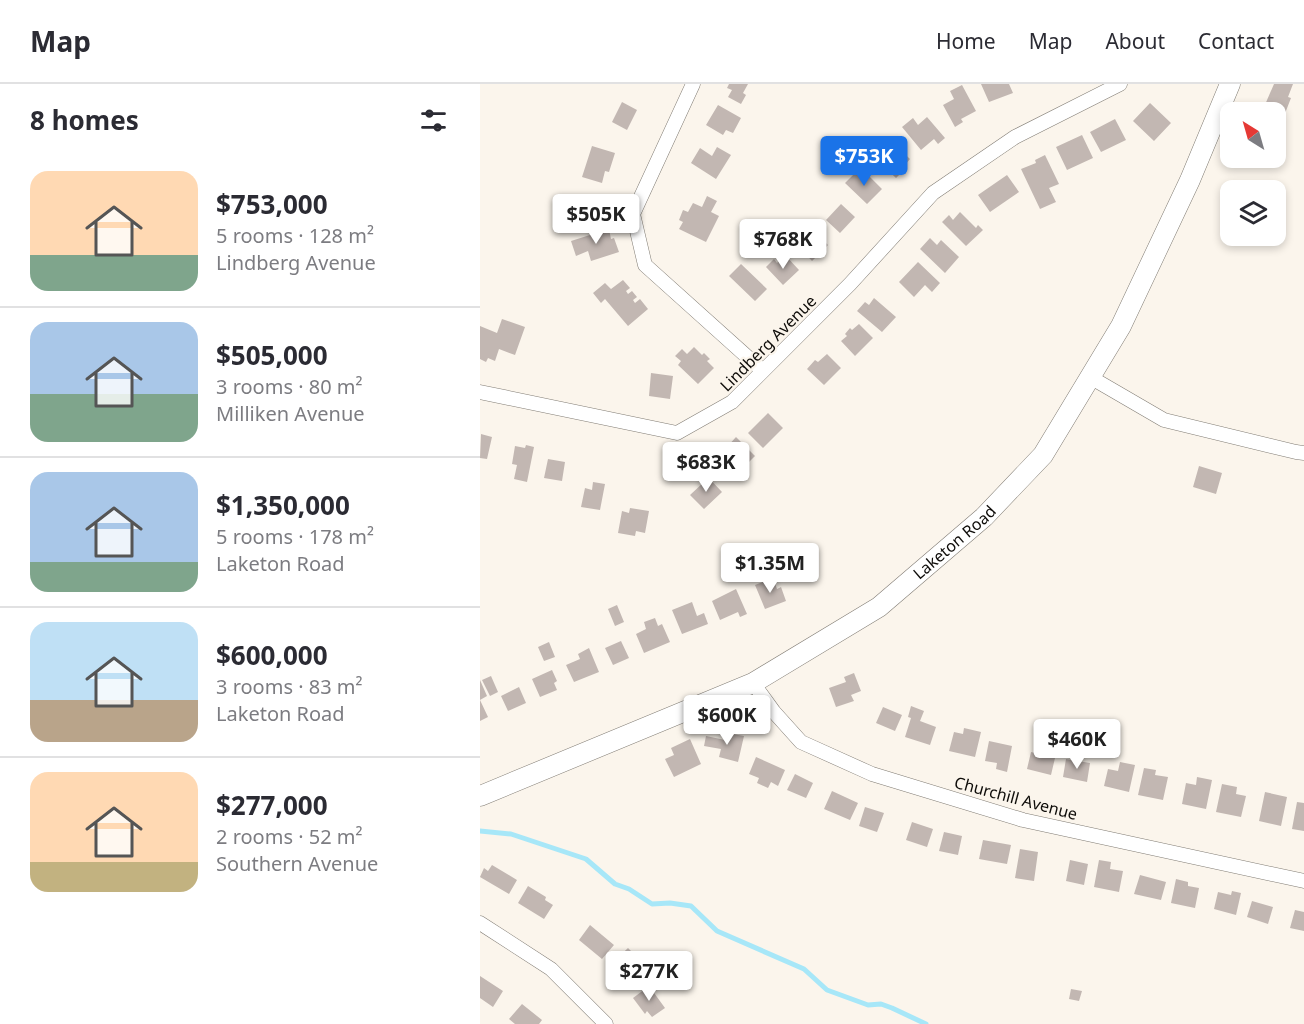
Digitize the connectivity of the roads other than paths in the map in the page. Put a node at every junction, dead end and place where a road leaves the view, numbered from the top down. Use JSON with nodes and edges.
{"nodes":[{"id":1,"x":693,"y":84,"type":"edge"},
{"id":2,"x":1120,"y":84,"type":"edge"},
{"id":3,"x":1230,"y":84,"type":"edge"},
{"id":4,"x":763,"y":371,"type":"junction"},
{"id":5,"x":1090,"y":377,"type":"junction"},
{"id":6,"x":480,"y":392,"type":"edge"},
{"id":7,"x":1304,"y":453,"type":"edge"},
{"id":8,"x":753,"y":683,"type":"junction"},
{"id":9,"x":480,"y":796,"type":"edge"},
{"id":10,"x":1304,"y":881,"type":"edge"},
{"id":11,"x":480,"y":923,"type":"edge"},
{"id":12,"x":606,"y":1024,"type":"edge"}],
"edges":[{"from":1,"to":4,"type":"street"},
{"from":2,"to":4,"type":"street","name":"Lindberg Avenue"},
{"from":3,"to":5,"type":"street","name":"Laketon Road"},
{"from":4,"to":6,"type":"street","name":"Lindberg Avenue"},
{"from":5,"to":7,"type":"street"},
{"from":5,"to":8,"type":"street","name":"Laketon Road"},
{"from":8,"to":9,"type":"street","name":"Laketon Road"},
{"from":8,"to":10,"type":"street","name":"Churchill Avenue"},
{"from":11,"to":12,"type":"street"}]}
